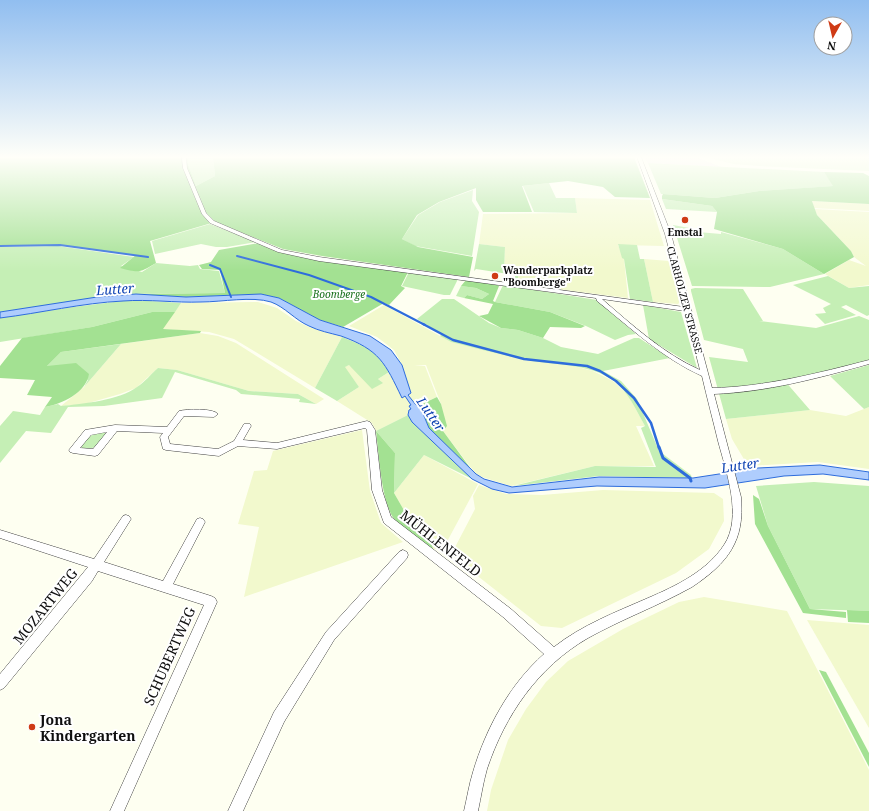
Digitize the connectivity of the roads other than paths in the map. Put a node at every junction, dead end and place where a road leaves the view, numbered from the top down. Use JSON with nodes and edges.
{"nodes":[{"id":1,"x":196,"y":195,"type":"edge"},
{"id":2,"x":653,"y":195,"type":"edge"},
{"id":3,"x":599,"y":297,"type":"junction"},
{"id":4,"x":688,"y":309,"type":"junction"},
{"id":5,"x":869,"y":362,"type":"edge"},
{"id":6,"x":705,"y":375,"type":"junction"},
{"id":7,"x":710,"y":391,"type":"junction"},
{"id":8,"x":214,"y":414,"type":"dead end"},
{"id":9,"x":247,"y":426,"type":"dead end"},
{"id":10,"x":115,"y":428,"type":"dead end"},
{"id":11,"x":168,"y":430,"type":"junction"},
{"id":12,"x":237,"y":442,"type":"junction"},
{"id":13,"x":126,"y":519,"type":"dead end"},
{"id":14,"x":200,"y":522,"type":"dead end"},
{"id":15,"x":0,"y":534,"type":"edge"},
{"id":16,"x":402,"y":555,"type":"dead end"},
{"id":17,"x":96,"y":566,"type":"junction"},
{"id":18,"x":166,"y":588,"type":"junction"},
{"id":19,"x":553,"y":654,"type":"junction"},
{"id":20,"x":0,"y":684,"type":"edge"},
{"id":21,"x":117,"y":811,"type":"edge"},
{"id":22,"x":235,"y":811,"type":"edge"},
{"id":23,"x":471,"y":811,"type":"edge"}],
"edges":[{"from":1,"to":3,"type":"street"},
{"from":2,"to":4,"type":"street","name":"CLARHOLZER STRASSE"},
{"from":3,"to":4,"type":"street"},
{"from":3,"to":6,"type":"street","name":"CLARHOLZER STRASSE"},
{"from":4,"to":6,"type":"street","name":"CLARHOLZER STRASSE"},
{"from":5,"to":7,"type":"street"},
{"from":6,"to":7,"type":"street","name":"CLARHOLZER STRASSE"},
{"from":7,"to":19,"type":"street","name":"CLARHOLZER STRASSE"},
{"from":8,"to":11,"type":"street"},
{"from":9,"to":12,"type":"street"},
{"from":10,"to":11,"type":"street"},
{"from":11,"to":12,"type":"street"},
{"from":12,"to":19,"type":"street","name":"MÜHLENFELD"},
{"from":13,"to":17,"type":"street","name":"MOZARTWEG"},
{"from":14,"to":18,"type":"street"},
{"from":15,"to":17,"type":"street"},
{"from":16,"to":22,"type":"street"},
{"from":17,"to":18,"type":"street"},
{"from":17,"to":20,"type":"street","name":"MOZARTWEG"},
{"from":18,"to":21,"type":"street","name":"SCHUBERTWEG"},
{"from":19,"to":23,"type":"street","name":"CLARHOLZER STRASSE"}]}
